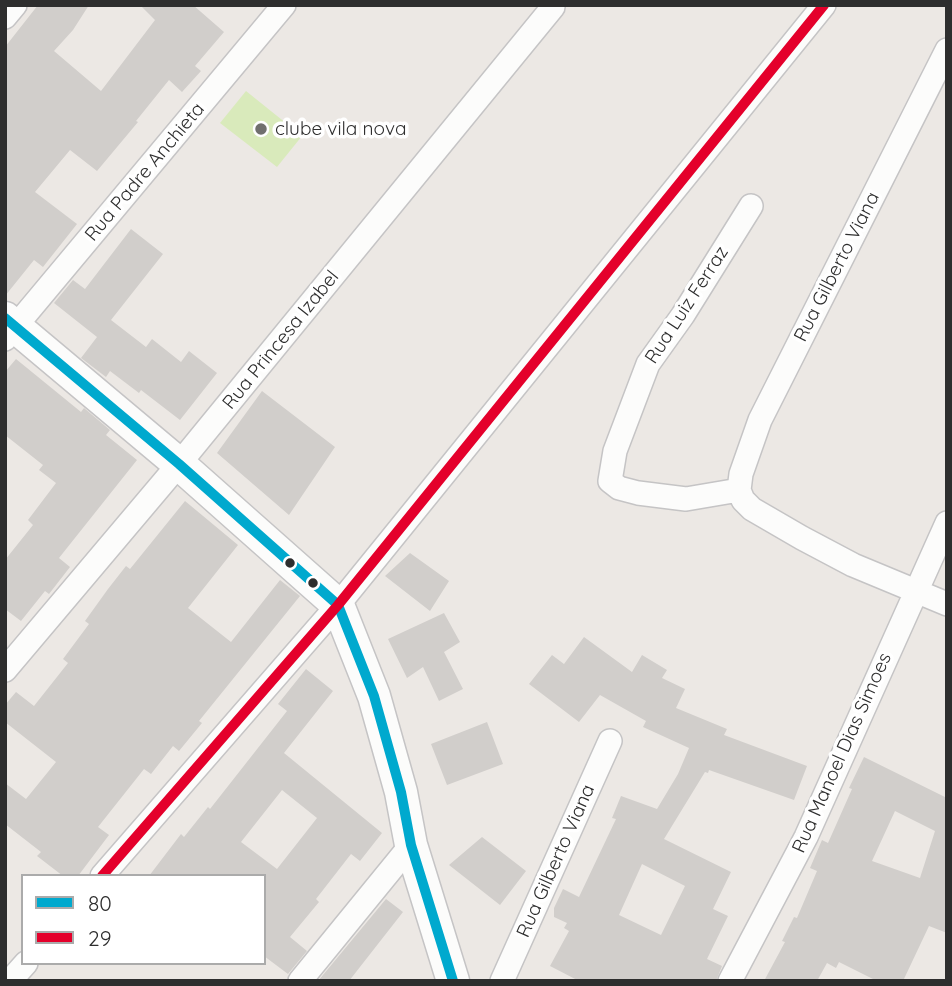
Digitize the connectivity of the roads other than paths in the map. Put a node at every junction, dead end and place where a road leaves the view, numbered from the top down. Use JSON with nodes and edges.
{"nodes":[{"id":1,"x":16,"y":5,"type":"edge"},
{"id":2,"x":284,"y":5,"type":"edge"},
{"id":3,"x":824,"y":5,"type":"edge"},
{"id":4,"x":553,"y":7,"type":"edge"},
{"id":5,"x":5,"y":17,"type":"edge"},
{"id":6,"x":947,"y":50,"type":"edge"},
{"id":7,"x":751,"y":206,"type":"dead end"},
{"id":8,"x":8,"y":328,"type":"edge"},
{"id":9,"x":179,"y":464,"type":"junction"},
{"id":10,"x":739,"y":490,"type":"junction"},
{"id":11,"x":947,"y":523,"type":"edge"},
{"id":12,"x":915,"y":591,"type":"junction"},
{"id":13,"x":947,"y":604,"type":"edge"},
{"id":14,"x":338,"y":605,"type":"junction"},
{"id":15,"x":5,"y":670,"type":"edge"},
{"id":16,"x":610,"y":741,"type":"dead end"},
{"id":17,"x":411,"y":845,"type":"junction"},
{"id":18,"x":104,"y":874,"type":"edge"},
{"id":19,"x":24,"y":965,"type":"edge"},
{"id":20,"x":10,"y":981,"type":"edge"},
{"id":21,"x":300,"y":981,"type":"edge"},
{"id":22,"x":453,"y":981,"type":"edge"},
{"id":23,"x":502,"y":981,"type":"edge"},
{"id":24,"x":730,"y":981,"type":"edge"}],
"edges":[{"from":1,"to":5,"type":"street"},
{"from":2,"to":8,"type":"street","name":"Rua Padre Anchieta"},
{"from":3,"to":14,"type":"street"},
{"from":4,"to":9,"type":"street","name":"Rua Princesa Izabel"},
{"from":6,"to":10,"type":"street","name":"Rua Gilberto Viana"},
{"from":7,"to":10,"type":"street","name":"Rua Luiz Ferraz"},
{"from":8,"to":9,"type":"street"},
{"from":9,"to":14,"type":"street"},
{"from":9,"to":15,"type":"street","name":"Rua Princesa Izabel"},
{"from":10,"to":12,"type":"street"},
{"from":11,"to":12,"type":"street","name":"Rua Manoel Dias Simoes"},
{"from":12,"to":13,"type":"street"},
{"from":12,"to":24,"type":"street","name":"Rua Manoel Dias Simoes"},
{"from":14,"to":17,"type":"street"},
{"from":14,"to":18,"type":"street"},
{"from":16,"to":23,"type":"street","name":"Rua Gilberto Viana"},
{"from":17,"to":21,"type":"street"},
{"from":17,"to":22,"type":"street"},
{"from":19,"to":20,"type":"street"}]}
